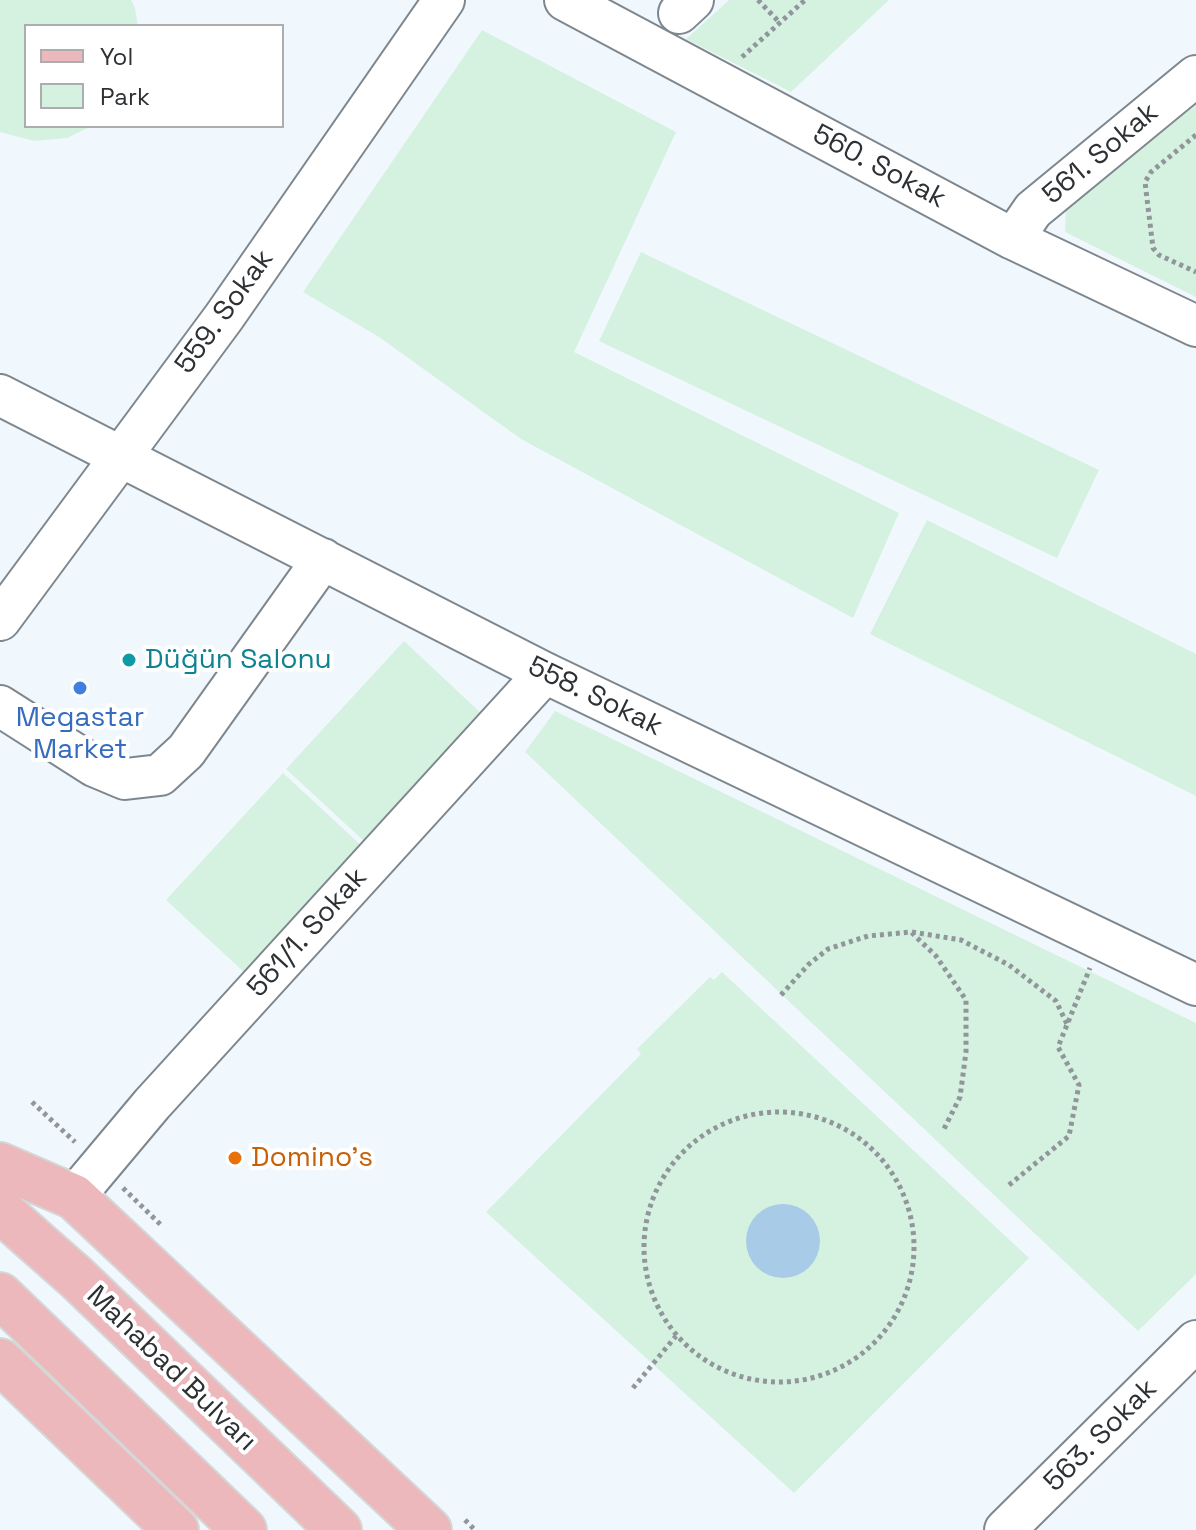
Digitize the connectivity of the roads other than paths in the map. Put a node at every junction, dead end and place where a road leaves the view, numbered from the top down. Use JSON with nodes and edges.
{"nodes":[{"id":1,"x":444,"y":0,"type":"edge"},
{"id":2,"x":565,"y":0,"type":"edge"},
{"id":3,"x":1196,"y":76,"type":"edge"},
{"id":4,"x":1013,"y":239,"type":"junction"},
{"id":5,"x":1196,"y":326,"type":"edge"},
{"id":6,"x":0,"y":395,"type":"edge"},
{"id":7,"x":121,"y":456,"type":"junction"},
{"id":8,"x":323,"y":559,"type":"junction"},
{"id":9,"x":0,"y":620,"type":"edge"},
{"id":10,"x":545,"y":673,"type":"junction"},
{"id":11,"x":0,"y":706,"type":"edge"},
{"id":12,"x":1196,"y":985,"type":"edge"},
{"id":13,"x":0,"y":1165,"type":"edge"},
{"id":14,"x":74,"y":1197,"type":"junction"},
{"id":15,"x":0,"y":1210,"type":"edge"},
{"id":16,"x":0,"y":1295,"type":"edge"},
{"id":17,"x":1196,"y":1341,"type":"edge"},
{"id":18,"x":0,"y":1361,"type":"edge"},
{"id":19,"x":176,"y":1530,"type":"edge"},
{"id":20,"x":244,"y":1530,"type":"edge"},
{"id":21,"x":339,"y":1530,"type":"edge"},
{"id":22,"x":429,"y":1530,"type":"edge"},
{"id":23,"x":1005,"y":1530,"type":"edge"}],
"edges":[{"from":1,"to":7,"type":"street","name":"559. Sokak"},
{"from":2,"to":4,"type":"street","name":"560. Sokak"},
{"from":3,"to":4,"type":"street","name":"561. Sokak"},
{"from":4,"to":5,"type":"street","name":"560. Sokak"},
{"from":6,"to":7,"type":"street","name":"558. Sokak"},
{"from":7,"to":8,"type":"street","name":"558. Sokak"},
{"from":7,"to":9,"type":"street","name":"559. Sokak"},
{"from":8,"to":10,"type":"street","name":"558. Sokak"},
{"from":8,"to":11,"type":"street"},
{"from":10,"to":12,"type":"street","name":"558. Sokak"},
{"from":10,"to":14,"type":"street","name":"561/1. Sokak"},
{"from":13,"to":14,"type":"main road"},
{"from":14,"to":22,"type":"main road"},
{"from":15,"to":21,"type":"main road","name":"Mahabad Bulvarı"},
{"from":16,"to":20,"type":"main road"},
{"from":17,"to":23,"type":"street","name":"563. Sokak"},
{"from":18,"to":19,"type":"main road"}]}
